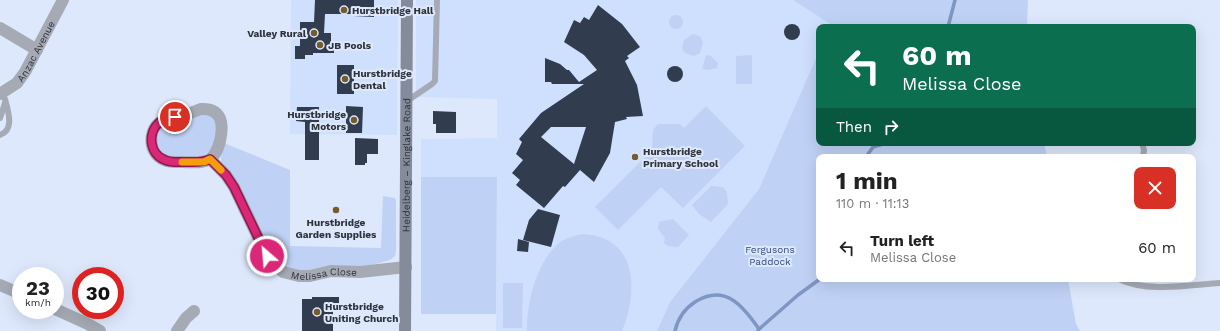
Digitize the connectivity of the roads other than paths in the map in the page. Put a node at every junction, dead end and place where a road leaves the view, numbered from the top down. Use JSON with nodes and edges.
{"nodes":[{"id":1,"x":63,"y":0,"type":"edge"},
{"id":2,"x":407,"y":0,"type":"edge"},
{"id":3,"x":436,"y":0,"type":"edge"},
{"id":4,"x":0,"y":28,"type":"edge"},
{"id":5,"x":37,"y":50,"type":"junction"},
{"id":6,"x":4,"y":95,"type":"edge"},
{"id":7,"x":407,"y":101,"type":"junction"},
{"id":8,"x":0,"y":118,"type":"edge"},
{"id":9,"x":0,"y":135,"type":"edge"},
{"id":10,"x":210,"y":159,"type":"junction"},
{"id":11,"x":406,"y":267,"type":"junction"},
{"id":12,"x":1129,"y":282,"type":"edge"},
{"id":13,"x":1191,"y":282,"type":"edge"},
{"id":14,"x":1220,"y":283,"type":"edge"},
{"id":15,"x":0,"y":285,"type":"edge"},
{"id":16,"x":1193,"y":285,"type":"junction"},
{"id":17,"x":12,"y":290,"type":"edge"},
{"id":18,"x":194,"y":311,"type":"dead end"},
{"id":19,"x":64,"y":313,"type":"edge"},
{"id":20,"x":100,"y":331,"type":"edge"},
{"id":21,"x":177,"y":331,"type":"edge"},
{"id":22,"x":406,"y":331,"type":"edge"}],
"edges":[{"from":1,"to":5,"type":"street","name":"Anzac Avenue"},
{"from":2,"to":7,"type":"main road","name":"Heidelberg – Kinglake Road"},
{"from":3,"to":7,"type":"lane"},
{"from":4,"to":5,"type":"street"},
{"from":5,"to":6,"type":"street","name":"Anzac Avenue"},
{"from":6,"to":8,"type":"lane"},
{"from":6,"to":9,"type":"lane"},
{"from":7,"to":11,"type":"main road","name":"Heidelberg – Kinglake Road"},
{"from":10,"to":10,"type":"street"},
{"from":10,"to":11,"type":"street","name":"Melissa Close"},
{"from":11,"to":22,"type":"main road","name":"Heidelberg – Kinglake Road"},
{"from":12,"to":16,"type":"lane"},
{"from":13,"to":16,"type":"lane"},
{"from":14,"to":16,"type":"lane"},
{"from":15,"to":17,"type":"street"},
{"from":18,"to":21,"type":"street"},
{"from":19,"to":20,"type":"street"}]}
